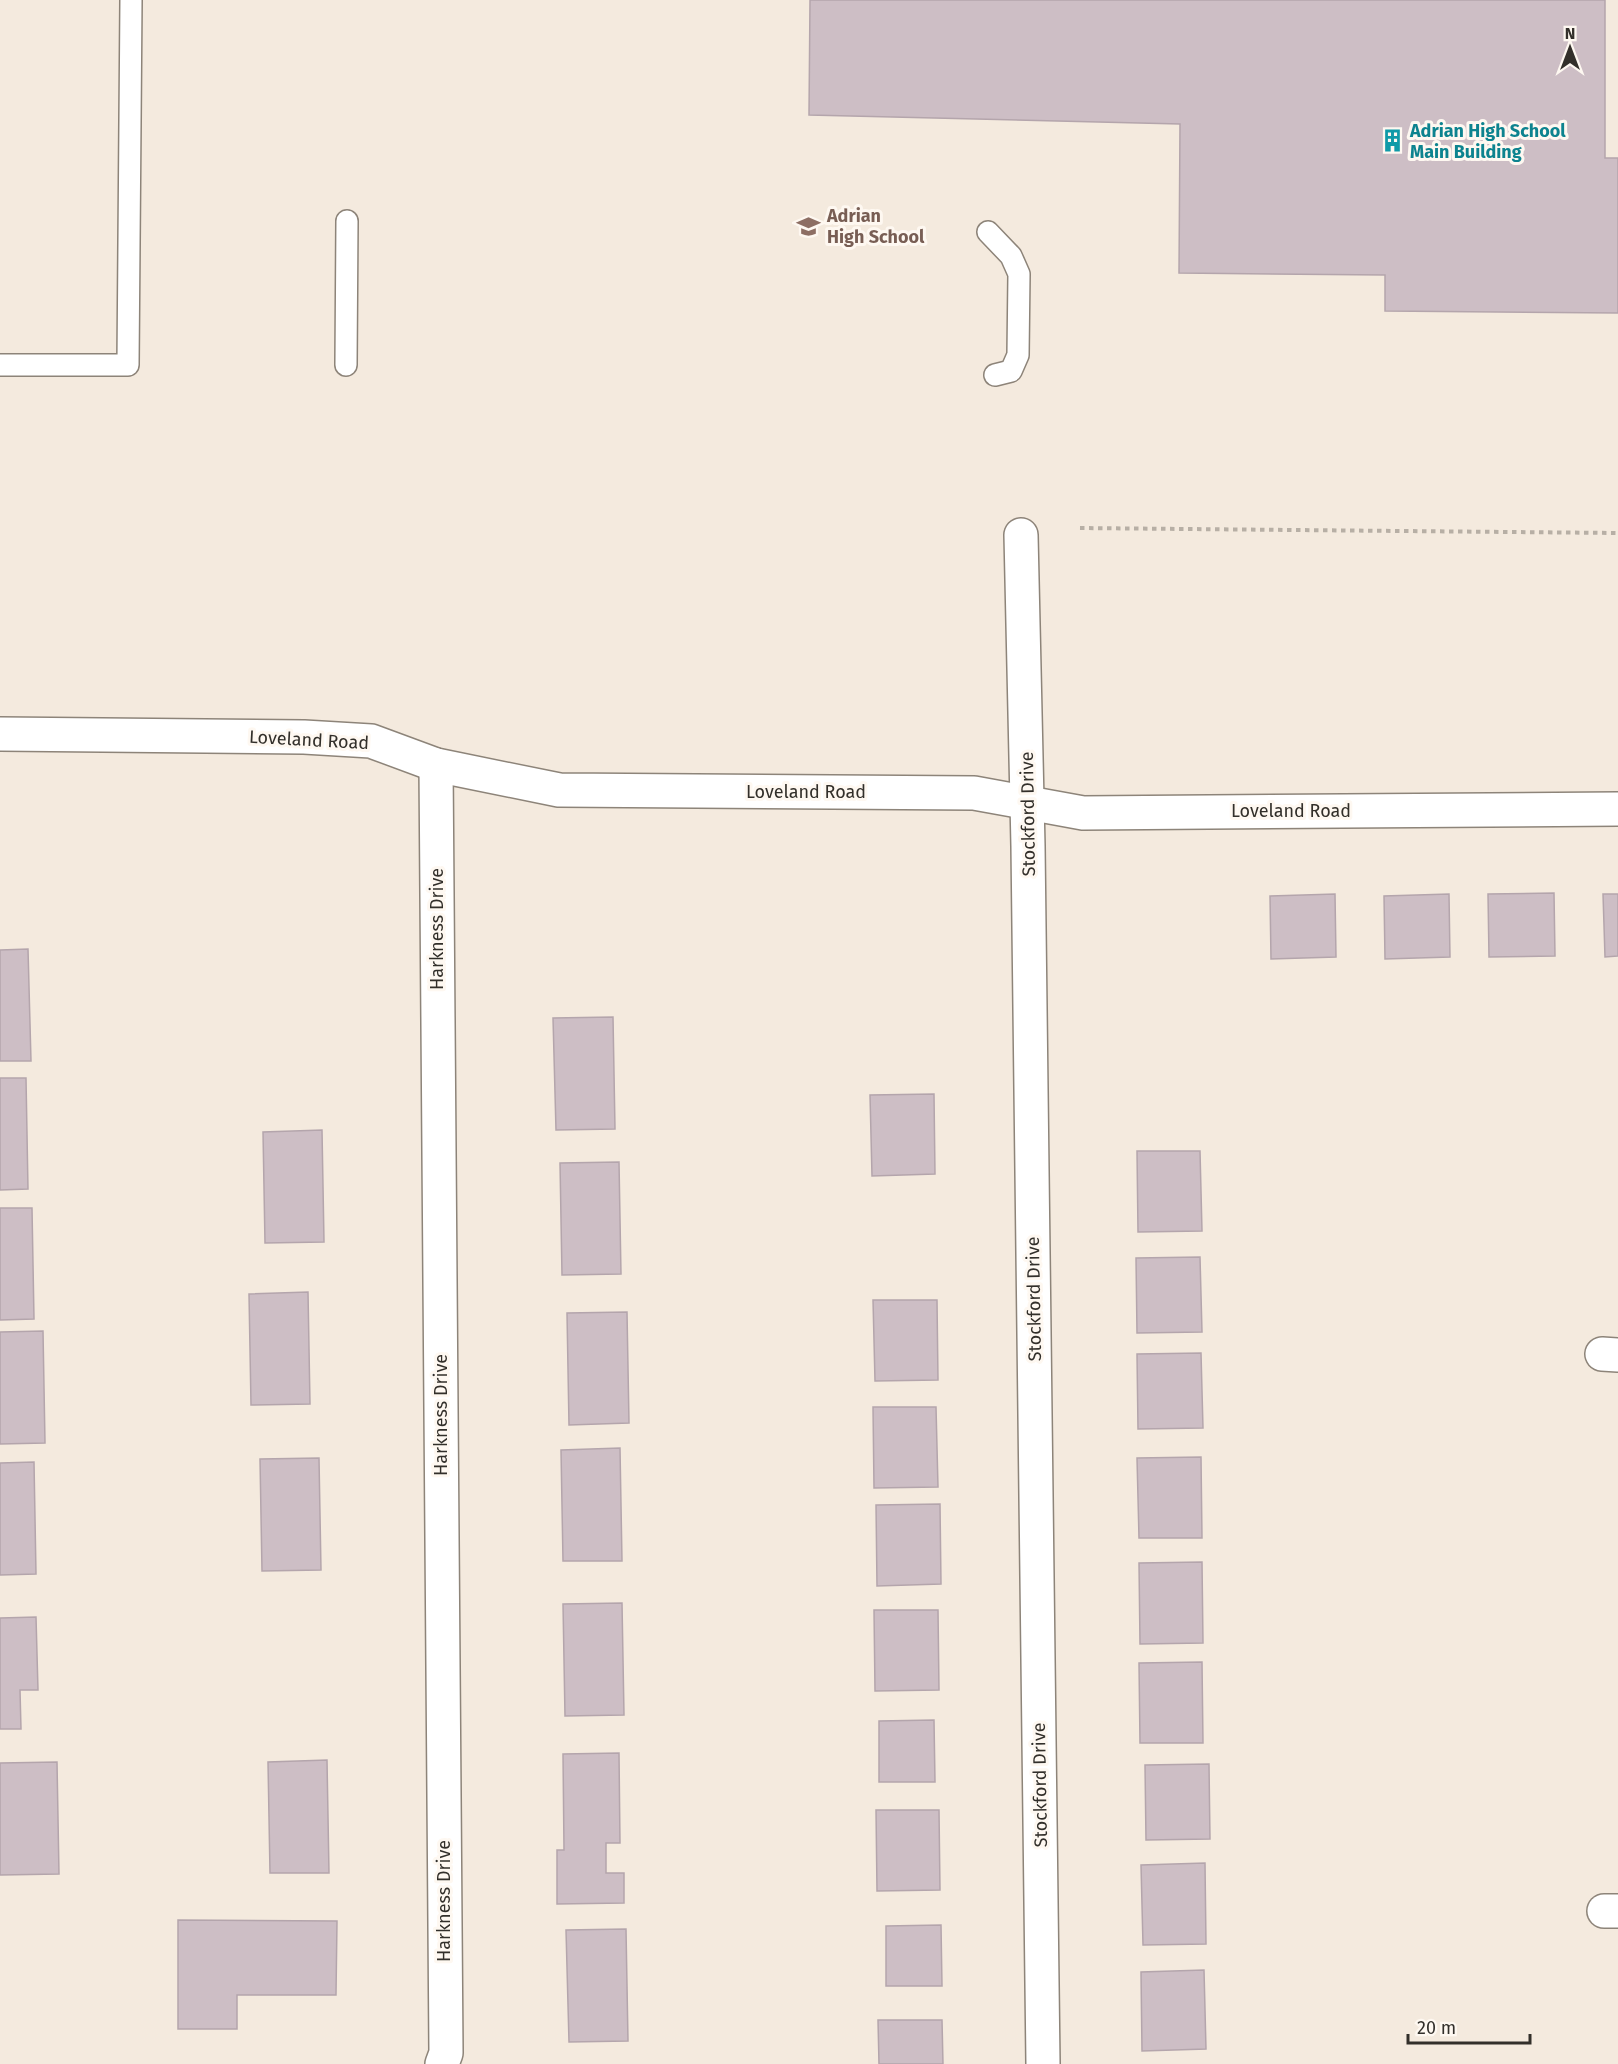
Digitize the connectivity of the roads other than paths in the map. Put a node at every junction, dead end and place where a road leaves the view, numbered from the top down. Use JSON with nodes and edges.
{"nodes":[{"id":1,"x":131,"y":0,"type":"edge"},
{"id":2,"x":348,"y":221,"type":"dead end"},
{"id":3,"x":988,"y":232,"type":"dead end"},
{"id":4,"x":0,"y":365,"type":"edge"},
{"id":5,"x":346,"y":365,"type":"dead end"},
{"id":6,"x":995,"y":375,"type":"dead end"},
{"id":7,"x":1021,"y":535,"type":"dead end"},
{"id":8,"x":0,"y":734,"type":"edge"},
{"id":9,"x":436,"y":765,"type":"junction"},
{"id":10,"x":1027,"y":802,"type":"junction"},
{"id":11,"x":1618,"y":809,"type":"edge"},
{"id":12,"x":442,"y":2064,"type":"edge"},
{"id":13,"x":1043,"y":2064,"type":"edge"}],
"edges":[{"from":1,"to":4,"type":"lane"},
{"from":2,"to":5,"type":"lane"},
{"from":3,"to":6,"type":"lane"},
{"from":7,"to":10,"type":"street","name":"Stockford Drive"},
{"from":8,"to":9,"type":"street","name":"Loveland Road"},
{"from":9,"to":10,"type":"street","name":"Loveland Road"},
{"from":9,"to":12,"type":"street","name":"Harkness Drive"},
{"from":10,"to":11,"type":"street","name":"Loveland Road"},
{"from":10,"to":13,"type":"street","name":"Stockford Drive"}]}
